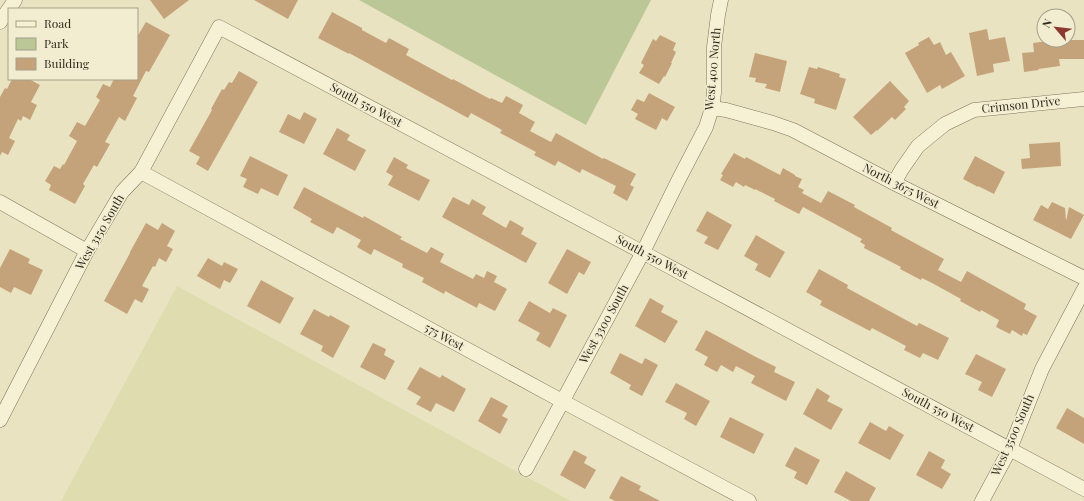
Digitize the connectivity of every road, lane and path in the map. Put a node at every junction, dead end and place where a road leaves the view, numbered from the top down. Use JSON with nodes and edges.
{"nodes":[{"id":1,"x":721,"y":0,"type":"edge"},
{"id":2,"x":8,"y":9,"type":"edge"},
{"id":3,"x":0,"y":22,"type":"edge"},
{"id":4,"x":219,"y":27,"type":"joint"},
{"id":5,"x":1084,"y":99,"type":"edge"},
{"id":6,"x":712,"y":108,"type":"junction"},
{"id":7,"x":140,"y":172,"type":"junction"},
{"id":8,"x":679,"y":179,"type":"joint"},
{"id":9,"x":894,"y":183,"type":"junction"},
{"id":10,"x":0,"y":202,"type":"edge"},
{"id":11,"x":87,"y":251,"type":"junction"},
{"id":12,"x":643,"y":252,"type":"junction"},
{"id":13,"x":1084,"y":278,"type":"edge"},
{"id":14,"x":1084,"y":289,"type":"edge"},
{"id":15,"x":562,"y":401,"type":"junction"},
{"id":16,"x":0,"y":420,"type":"edge"},
{"id":17,"x":1010,"y":448,"type":"junction"},
{"id":18,"x":526,"y":469,"type":"dead end"},
{"id":19,"x":1084,"y":489,"type":"edge"},
{"id":20,"x":749,"y":501,"type":"edge"},
{"id":21,"x":982,"y":501,"type":"edge"}],
"edges":[{"from":1,"to":6,"type":"street","name":"West 400 North"},
{"from":2,"to":3,"type":"street"},
{"from":4,"to":7,"type":"street","name":"West 3150 South"},
{"from":4,"to":12,"type":"street","name":"South 550 West"},
{"from":5,"to":9,"type":"street","name":"Crimson Drive"},
{"from":6,"to":8,"type":"street","name":"West 400 North"},
{"from":6,"to":9,"type":"street","name":"North 3675 West"},
{"from":7,"to":11,"type":"street","name":"West 3150 South"},
{"from":7,"to":15,"type":"street","name":"575 West"},
{"from":8,"to":12,"type":"street","name":"West 3300 South"},
{"from":9,"to":13,"type":"street","name":"North 3675 West"},
{"from":10,"to":11,"type":"street"},
{"from":11,"to":16,"type":"street","name":"West 3150 South"},
{"from":12,"to":15,"type":"street","name":"West 3300 South"},
{"from":12,"to":17,"type":"street","name":"South 550 West"},
{"from":14,"to":17,"type":"street","name":"West 3500 South"},
{"from":15,"to":18,"type":"street","name":"West 3300 South"},
{"from":15,"to":20,"type":"street","name":"575 West"},
{"from":17,"to":19,"type":"street","name":"South 550 West"},
{"from":17,"to":21,"type":"street","name":"West 3500 South"}]}
